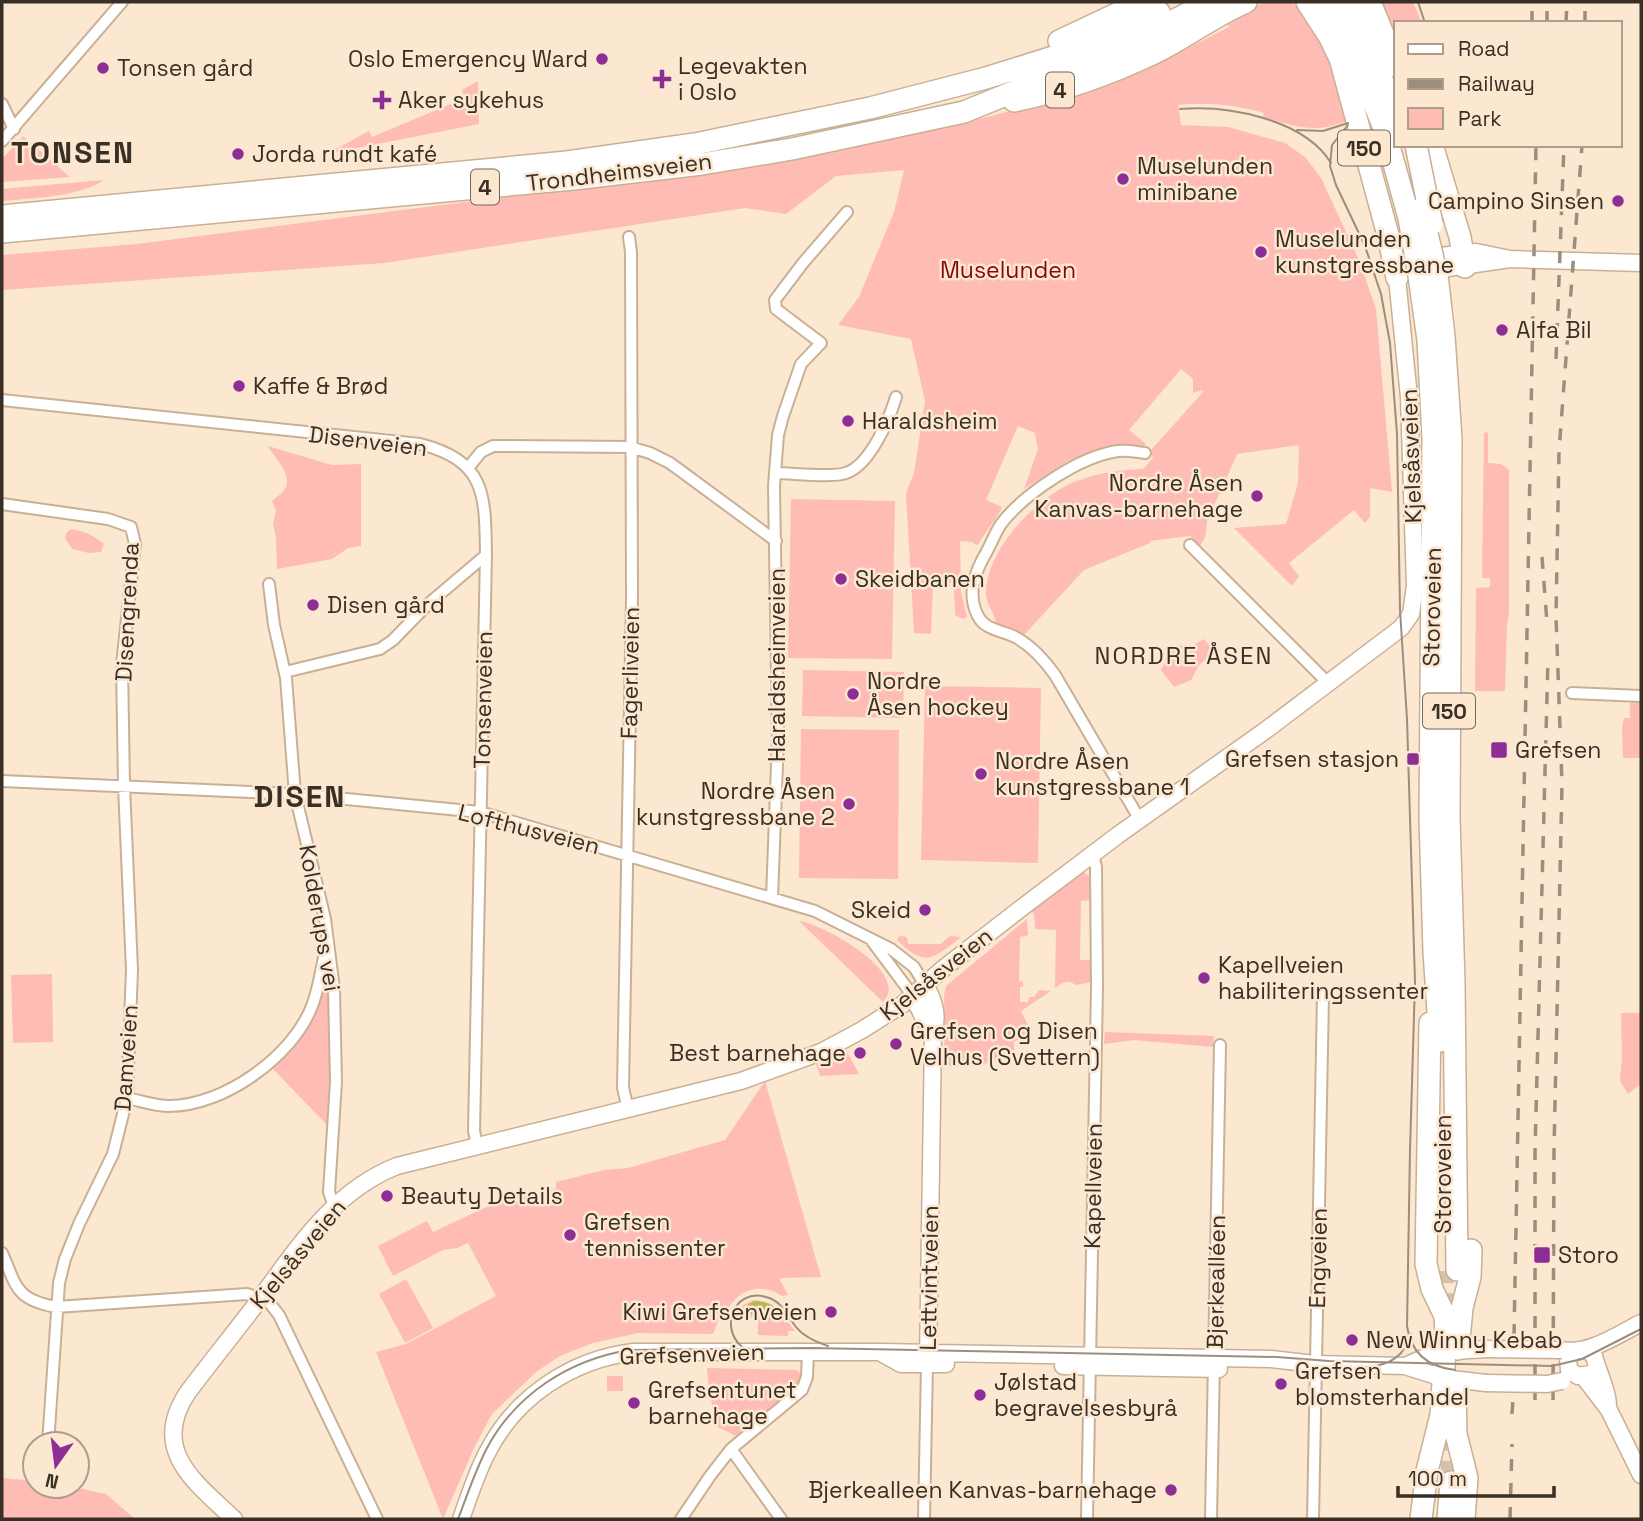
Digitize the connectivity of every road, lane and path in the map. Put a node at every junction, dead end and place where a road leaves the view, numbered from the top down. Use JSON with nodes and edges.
{"nodes":[{"id":1,"x":122,"y":2,"type":"edge"},
{"id":2,"x":1142,"y":2,"type":"edge"},
{"id":3,"x":1181,"y":2,"type":"edge"},
{"id":4,"x":1211,"y":2,"type":"edge"},
{"id":5,"x":1246,"y":2,"type":"edge"},
{"id":6,"x":1307,"y":2,"type":"edge"},
{"id":7,"x":1329,"y":2,"type":"edge"},
{"id":8,"x":1349,"y":2,"type":"edge"},
{"id":9,"x":1370,"y":2,"type":"edge"},
{"id":10,"x":1137,"y":30,"type":"junction"},
{"id":11,"x":1394,"y":61,"type":"edge"},
{"id":12,"x":1341,"y":62,"type":"junction"},
{"id":13,"x":986,"y":78,"type":"junction"},
{"id":14,"x":2,"y":104,"type":"edge"},
{"id":15,"x":964,"y":112,"type":"junction"},
{"id":16,"x":1384,"y":126,"type":"edge"},
{"id":17,"x":14,"y":129,"type":"junction"},
{"id":18,"x":2,"y":141,"type":"edge"},
{"id":19,"x":1404,"y":147,"type":"edge"},
{"id":20,"x":1416,"y":147,"type":"edge"},
{"id":21,"x":1433,"y":147,"type":"edge"},
{"id":22,"x":847,"y":212,"type":"dead end"},
{"id":23,"x":2,"y":216,"type":"edge"},
{"id":24,"x":2,"y":232,"type":"edge"},
{"id":25,"x":629,"y":237,"type":"dead end"},
{"id":26,"x":1464,"y":260,"type":"junction"},
{"id":27,"x":1641,"y":263,"type":"edge"},
{"id":28,"x":1414,"y":276,"type":"junction"},
{"id":29,"x":897,"y":397,"type":"dead end"},
{"id":30,"x":2,"y":400,"type":"edge"},
{"id":31,"x":1442,"y":439,"type":"junction"},
{"id":32,"x":630,"y":447,"type":"junction"},
{"id":33,"x":1145,"y":453,"type":"dead end"},
{"id":34,"x":468,"y":468,"type":"junction"},
{"id":35,"x":775,"y":473,"type":"junction"},
{"id":36,"x":2,"y":503,"type":"edge"},
{"id":37,"x":776,"y":541,"type":"junction"},
{"id":38,"x":1190,"y":545,"type":"dead end"},
{"id":39,"x":486,"y":555,"type":"junction"},
{"id":40,"x":269,"y":584,"type":"dead end"},
{"id":41,"x":285,"y":672,"type":"junction"},
{"id":42,"x":1328,"y":683,"type":"junction"},
{"id":43,"x":1572,"y":693,"type":"dead end"},
{"id":44,"x":1641,"y":696,"type":"edge"},
{"id":45,"x":2,"y":781,"type":"edge"},
{"id":46,"x":124,"y":786,"type":"junction"},
{"id":47,"x":295,"y":794,"type":"junction"},
{"id":48,"x":480,"y":812,"type":"junction"},
{"id":49,"x":1140,"y":820,"type":"junction"},
{"id":50,"x":626,"y":854,"type":"junction"},
{"id":51,"x":1093,"y":854,"type":"junction"},
{"id":52,"x":772,"y":898,"type":"junction"},
{"id":53,"x":872,"y":941,"type":"junction"},
{"id":54,"x":327,"y":944,"type":"junction"},
{"id":55,"x":1434,"y":951,"type":"junction"},
{"id":56,"x":1454,"y":983,"type":"junction"},
{"id":57,"x":925,"y":985,"type":"junction"},
{"id":58,"x":913,"y":996,"type":"junction"},
{"id":59,"x":1323,"y":996,"type":"dead end"},
{"id":60,"x":933,"y":1037,"type":"junction"},
{"id":61,"x":1220,"y":1045,"type":"dead end"},
{"id":62,"x":127,"y":1098,"type":"junction"},
{"id":63,"x":628,"y":1109,"type":"junction"},
{"id":64,"x":477,"y":1146,"type":"junction"},
{"id":65,"x":334,"y":1206,"type":"junction"},
{"id":66,"x":2,"y":1253,"type":"edge"},
{"id":67,"x":261,"y":1297,"type":"junction"},
{"id":68,"x":55,"y":1307,"type":"junction"},
{"id":69,"x":1641,"y":1323,"type":"edge"},
{"id":70,"x":1641,"y":1332,"type":"edge"},
{"id":71,"x":1451,"y":1350,"type":"junction"},
{"id":72,"x":808,"y":1352,"type":"junction"},
{"id":73,"x":928,"y":1358,"type":"junction"},
{"id":74,"x":1090,"y":1361,"type":"junction"},
{"id":75,"x":1579,"y":1363,"type":"junction"},
{"id":76,"x":1214,"y":1364,"type":"junction"},
{"id":77,"x":1315,"y":1364,"type":"junction"},
{"id":78,"x":1405,"y":1366,"type":"junction"},
{"id":79,"x":1449,"y":1380,"type":"junction"},
{"id":80,"x":49,"y":1430,"type":"edge"},
{"id":81,"x":732,"y":1449,"type":"junction"},
{"id":82,"x":1641,"y":1475,"type":"edge"},
{"id":83,"x":234,"y":1519,"type":"edge"},
{"id":84,"x":377,"y":1519,"type":"edge"},
{"id":85,"x":461,"y":1519,"type":"edge"},
{"id":86,"x":681,"y":1519,"type":"edge"},
{"id":87,"x":781,"y":1519,"type":"edge"},
{"id":88,"x":924,"y":1519,"type":"edge"},
{"id":89,"x":1087,"y":1519,"type":"edge"},
{"id":90,"x":1211,"y":1519,"type":"edge"},
{"id":91,"x":1313,"y":1519,"type":"edge"},
{"id":92,"x":1421,"y":1519,"type":"edge"},
{"id":93,"x":1434,"y":1519,"type":"edge"},
{"id":94,"x":1448,"y":1519,"type":"edge"},
{"id":95,"x":1464,"y":1519,"type":"edge"}],
"edges":[{"from":1,"to":17,"type":"street"},
{"from":2,"to":13,"type":"highway","number":"4"},
{"from":3,"to":10,"type":"highway","name":"Trondheimsveien","number":"4"},
{"from":4,"to":10,"type":"highway","name":"Trondheimsveien","number":"4"},
{"from":5,"to":15,"type":"highway","number":"4"},
{"from":6,"to":12,"type":"highway","number":"150"},
{"from":7,"to":16,"type":"highway","name":"Storoveien","number":"150"},
{"from":8,"to":16,"type":"highway","name":"Storoveien","number":"150"},
{"from":9,"to":11,"type":"highway"},
{"from":10,"to":13,"type":"highway","name":"Trondheimsveien","number":"4"},
{"from":10,"to":15,"type":"highway","name":"Trondheimsveien","number":"4"},
{"from":12,"to":16,"type":"highway","number":"150"},
{"from":12,"to":28,"type":"highway","number":"150"},
{"from":13,"to":23,"type":"highway","name":"Trondheimsveien","number":"4"},
{"from":14,"to":17,"type":"street"},
{"from":15,"to":24,"type":"highway","name":"Trondheimsveien","number":"4"},
{"from":16,"to":28,"type":"highway","name":"Storoveien","number":"150","bridge":true},
{"from":17,"to":18,"type":"street"},
{"from":19,"to":28,"type":"highway","name":"Storoveien","number":"150","bridge":true},
{"from":20,"to":28,"type":"highway","number":"150","bridge":true},
{"from":21,"to":26,"type":"highway"},
{"from":22,"to":35,"type":"street","name":"Haraldsheimveien"},
{"from":25,"to":32,"type":"street","name":"Fagerliveien"},
{"from":26,"to":27,"type":"street"},
{"from":26,"to":28,"type":"street"},
{"from":28,"to":31,"type":"highway","name":"Storoveien","number":"150"},
{"from":28,"to":42,"type":"street","name":"Kjelsåsveien"},
{"from":29,"to":35,"type":"street"},
{"from":30,"to":34,"type":"street","name":"Disenveien"},
{"from":31,"to":55,"type":"highway","name":"Storoveien","number":"150"},
{"from":31,"to":56,"type":"highway","name":"Storoveien","number":"150"},
{"from":32,"to":34,"type":"street"},
{"from":32,"to":37,"type":"street"},
{"from":32,"to":50,"type":"street","name":"Fagerliveien"},
{"from":33,"to":49,"type":"street"},
{"from":34,"to":39,"type":"street","name":"Tonsenveien"},
{"from":35,"to":37,"type":"street","name":"Haraldsheimveien"},
{"from":36,"to":46,"type":"street","name":"Disengrenda"},
{"from":37,"to":52,"type":"street","name":"Haraldsheimveien"},
{"from":38,"to":42,"type":"street"},
{"from":39,"to":41,"type":"street"},
{"from":39,"to":48,"type":"street","name":"Tonsenveien"},
{"from":40,"to":41,"type":"street","name":"Kolderups vei"},
{"from":41,"to":47,"type":"street","name":"Kolderups vei"},
{"from":42,"to":49,"type":"street","name":"Kjelsåsveien"},
{"from":43,"to":44,"type":"street"},
{"from":45,"to":46,"type":"street","name":"Lofthusveien"},
{"from":46,"to":47,"type":"street","name":"Lofthusveien"},
{"from":46,"to":62,"type":"street","name":"Damveien"},
{"from":47,"to":48,"type":"street","name":"Lofthusveien"},
{"from":47,"to":54,"type":"street","name":"Kolderups vei"},
{"from":48,"to":50,"type":"street","name":"Lofthusveien"},
{"from":48,"to":64,"type":"street","name":"Tonsenveien"},
{"from":49,"to":51,"type":"street","name":"Kjelsåsveien"},
{"from":50,"to":52,"type":"street","name":"Lofthusveien"},
{"from":50,"to":63,"type":"street","name":"Fagerliveien"},
{"from":51,"to":57,"type":"street","name":"Kjelsåsveien"},
{"from":51,"to":74,"type":"street","name":"Kapellveien"},
{"from":52,"to":53,"type":"street","name":"Lofthusveien"},
{"from":53,"to":57,"type":"street","name":"Lofthusveien"},
{"from":53,"to":58,"type":"street","name":"Lofthusveien"},
{"from":54,"to":62,"type":"street"},
{"from":54,"to":65,"type":"street","name":"Kolderups vei"},
{"from":55,"to":56,"type":"highway","name":"Storoveien","number":"150"},
{"from":55,"to":71,"type":"highway","number":"150"},
{"from":56,"to":71,"type":"highway","number":"150"},
{"from":57,"to":58,"type":"street","name":"Kjelsåsveien"},
{"from":57,"to":60,"type":"street","name":"Lettvintveien"},
{"from":58,"to":60,"type":"street","name":"Lettvintveien"},
{"from":58,"to":63,"type":"street","name":"Kjelsåsveien"},
{"from":59,"to":77,"type":"street","name":"Engveien"},
{"from":60,"to":73,"type":"street","name":"Lettvintveien"},
{"from":61,"to":76,"type":"street","name":"Bjerkealléen"},
{"from":62,"to":68,"type":"street","name":"Damveien"},
{"from":63,"to":64,"type":"street","name":"Kjelsåsveien"},
{"from":64,"to":65,"type":"street","name":"Kjelsåsveien"},
{"from":65,"to":67,"type":"street","name":"Kjelsåsveien"},
{"from":66,"to":68,"type":"street"},
{"from":67,"to":68,"type":"street"},
{"from":67,"to":83,"type":"street","name":"Kjelsåsveien"},
{"from":67,"to":84,"type":"street"},
{"from":68,"to":80,"type":"street","name":"Damveien"},
{"from":69,"to":75,"type":"street","name":"Grefsenveien"},
{"from":70,"to":75,"type":"street","name":"Grefsenveien"},
{"from":71,"to":75,"type":"street","name":"Grefsenveien","bridge":true},
{"from":71,"to":78,"type":"street","name":"Grefsenveien"},
{"from":71,"to":79,"type":"highway","number":"150"},
{"from":72,"to":73,"type":"street","name":"Grefsenveien"},
{"from":72,"to":81,"type":"street"},
{"from":72,"to":85,"type":"street","name":"Grefsenveien"},
{"from":73,"to":74,"type":"street","name":"Grefsenveien"},
{"from":73,"to":88,"type":"street","name":"Lettvintveien"},
{"from":74,"to":76,"type":"street","name":"Grefsenveien"},
{"from":74,"to":89,"type":"street","name":"Kapellveien"},
{"from":75,"to":79,"type":"street","name":"Grefsenveien","bridge":true},
{"from":75,"to":82,"type":"street"},
{"from":76,"to":77,"type":"street","name":"Grefsenveien"},
{"from":76,"to":90,"type":"street","name":"Bjerkealléen"},
{"from":77,"to":78,"type":"street","name":"Grefsenveien"},
{"from":77,"to":91,"type":"street","name":"Engveien"},
{"from":78,"to":79,"type":"street","name":"Grefsenveien"},
{"from":79,"to":92,"type":"highway","number":"150"},
{"from":79,"to":95,"type":"highway","number":"150"},
{"from":81,"to":86,"type":"street"},
{"from":81,"to":87,"type":"street"},
{"from":93,"to":94,"type":"highway"}]}
